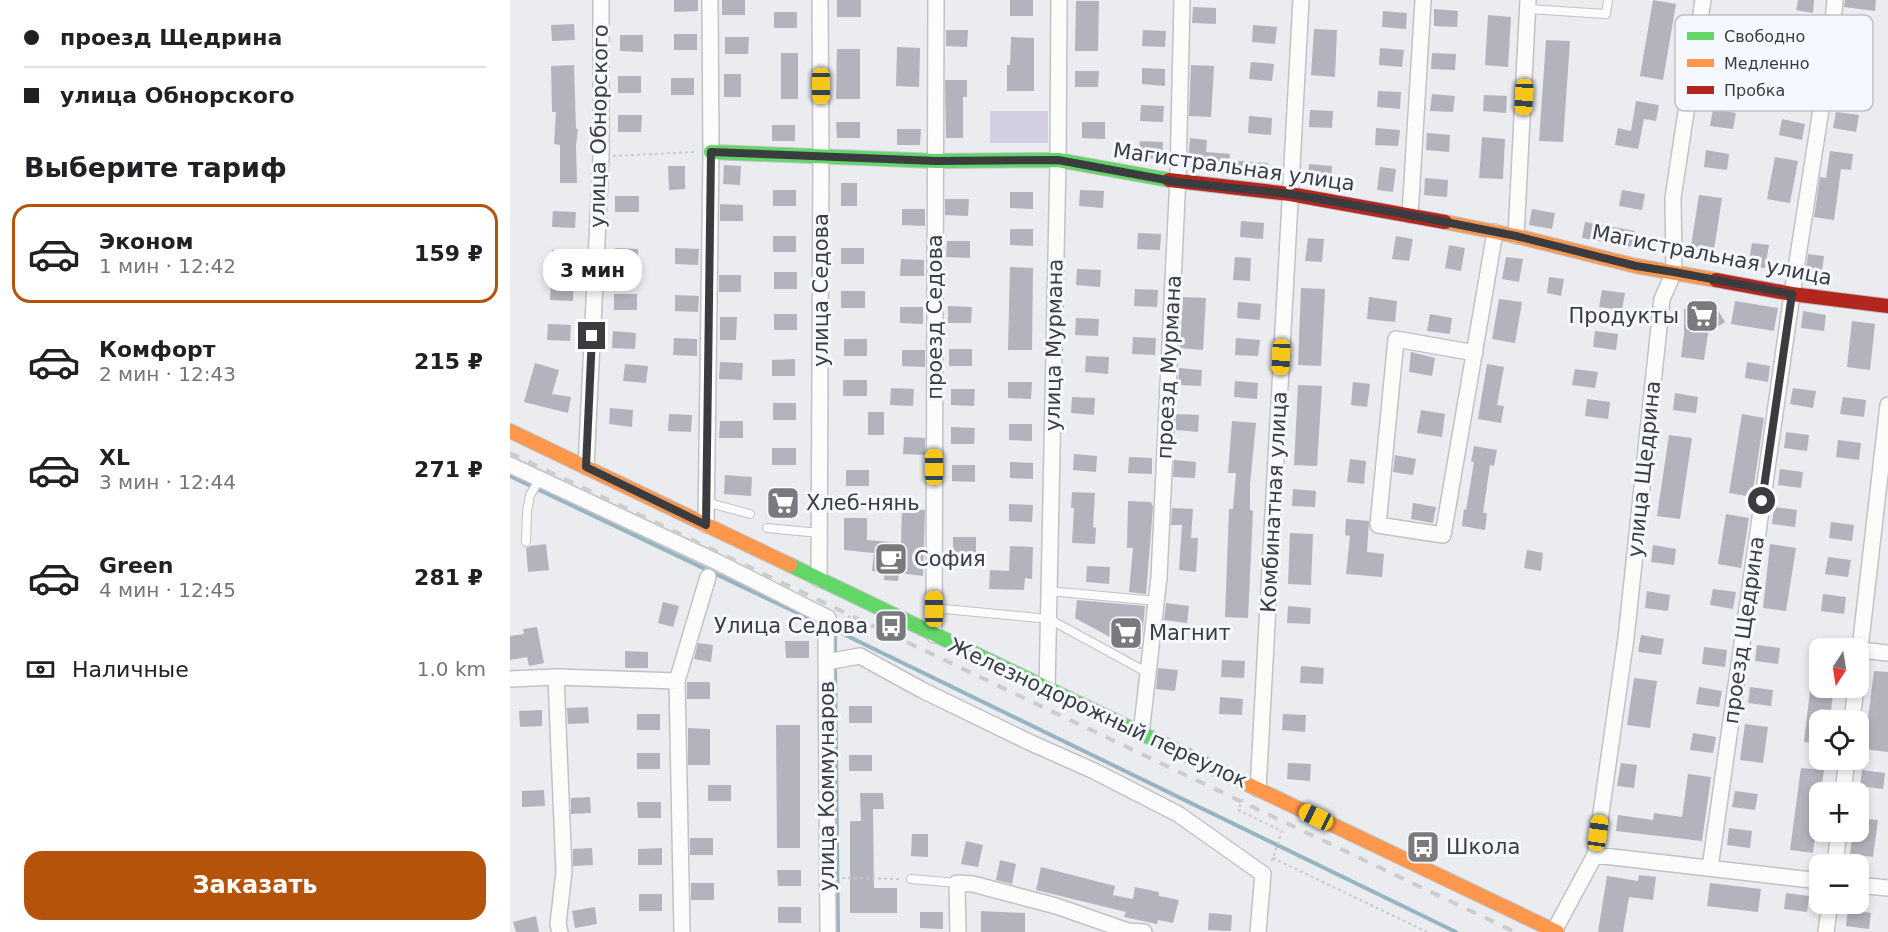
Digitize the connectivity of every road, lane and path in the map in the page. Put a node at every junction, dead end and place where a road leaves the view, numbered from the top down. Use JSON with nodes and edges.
{"nodes":[{"id":1,"x":601,"y":0,"type":"edge"},
{"id":2,"x":710,"y":0,"type":"edge"},
{"id":3,"x":820,"y":0,"type":"edge"},
{"id":4,"x":936,"y":0,"type":"edge"},
{"id":5,"x":1059,"y":0,"type":"edge"},
{"id":6,"x":1182,"y":0,"type":"edge"},
{"id":7,"x":1301,"y":0,"type":"edge"},
{"id":8,"x":1423,"y":0,"type":"edge"},
{"id":9,"x":1608,"y":0,"type":"edge"},
{"id":10,"x":1703,"y":0,"type":"edge"},
{"id":11,"x":1835,"y":0,"type":"edge"},
{"id":12,"x":1528,"y":5,"type":"edge"},
{"id":13,"x":1701,"y":15,"type":"edge"},
{"id":14,"x":1834,"y":15,"type":"edge"},
{"id":15,"x":1686,"y":111,"type":"edge"},
{"id":16,"x":1821,"y":111,"type":"edge"},
{"id":17,"x":711,"y":152,"type":"junction"},
{"id":18,"x":821,"y":155,"type":"junction"},
{"id":19,"x":601,"y":157,"type":"junction"},
{"id":20,"x":1058,"y":160,"type":"junction"},
{"id":21,"x":936,"y":161,"type":"junction"},
{"id":22,"x":1177,"y":182,"type":"junction"},
{"id":23,"x":1290,"y":194,"type":"junction"},
{"id":24,"x":1410,"y":215,"type":"junction"},
{"id":25,"x":1495,"y":232,"type":"junction"},
{"id":26,"x":1516,"y":236,"type":"junction"},
{"id":27,"x":1674,"y":272,"type":"junction"},
{"id":28,"x":1792,"y":294,"type":"junction"},
{"id":29,"x":1888,"y":306,"type":"edge"},
{"id":30,"x":1474,"y":353,"type":"junction"},
{"id":31,"x":1888,"y":405,"type":"edge"},
{"id":32,"x":510,"y":431,"type":"edge"},
{"id":33,"x":510,"y":465,"type":"edge"},
{"id":34,"x":586,"y":467,"type":"junction"},
{"id":35,"x":540,"y":478,"type":"junction"},
{"id":36,"x":706,"y":502,"type":"junction"},
{"id":37,"x":750,"y":514,"type":"dead end"},
{"id":38,"x":706,"y":525,"type":"junction"},
{"id":39,"x":767,"y":528,"type":"dead end"},
{"id":40,"x":819,"y":533,"type":"junction"},
{"id":41,"x":526,"y":542,"type":"dead end"},
{"id":42,"x":708,"y":577,"type":"dead end"},
{"id":43,"x":819,"y":579,"type":"junction"},
{"id":44,"x":1049,"y":591,"type":"junction"},
{"id":45,"x":1156,"y":601,"type":"junction"},
{"id":46,"x":934,"y":609,"type":"junction"},
{"id":47,"x":1049,"y":619,"type":"junction"},
{"id":48,"x":933,"y":635,"type":"junction"},
{"id":49,"x":1861,"y":638,"type":"edge"},
{"id":50,"x":1869,"y":651,"type":"edge"},
{"id":51,"x":1888,"y":653,"type":"edge"},
{"id":52,"x":826,"y":662,"type":"junction"},
{"id":53,"x":1148,"y":674,"type":"junction"},
{"id":54,"x":556,"y":677,"type":"junction"},
{"id":55,"x":510,"y":679,"type":"edge"},
{"id":56,"x":677,"y":681,"type":"junction"},
{"id":57,"x":1047,"y":689,"type":"junction"},
{"id":58,"x":1141,"y":734,"type":"junction"},
{"id":59,"x":1258,"y":789,"type":"junction"},
{"id":60,"x":1280,"y":840,"type":"dead end"},
{"id":61,"x":1275,"y":852,"type":"dead end"},
{"id":62,"x":1595,"y":855,"type":"junction"},
{"id":63,"x":1273,"y":858,"type":"dead end"},
{"id":64,"x":1710,"y":868,"type":"junction"},
{"id":65,"x":827,"y":878,"type":"junction"},
{"id":66,"x":911,"y":879,"type":"joint"},
{"id":67,"x":1809,"y":880,"type":"edge"},
{"id":68,"x":957,"y":884,"type":"junction"},
{"id":69,"x":1869,"y":886,"type":"edge"},
{"id":70,"x":1888,"y":888,"type":"edge"},
{"id":71,"x":1828,"y":914,"type":"edge"},
{"id":72,"x":1134,"y":931,"type":"edge"},
{"id":73,"x":1555,"y":931,"type":"edge"},
{"id":74,"x":560,"y":932,"type":"edge"},
{"id":75,"x":682,"y":932,"type":"edge"},
{"id":76,"x":828,"y":932,"type":"edge"},
{"id":77,"x":958,"y":932,"type":"edge"},
{"id":78,"x":1258,"y":932,"type":"edge"},
{"id":79,"x":1428,"y":932,"type":"edge"},
{"id":80,"x":1826,"y":932,"type":"edge"}],
"edges":[{"from":1,"to":19,"type":"street","name":"улица Обнорского"},
{"from":2,"to":17,"type":"street"},
{"from":3,"to":18,"type":"street","name":"улица Седова"},
{"from":4,"to":21,"type":"street","name":"проезд Седова"},
{"from":5,"to":20,"type":"street","name":"улица Мурмана"},
{"from":6,"to":22,"type":"street","name":"проезд Мурмана"},
{"from":7,"to":23,"type":"street","name":"Комбинатная улица"},
{"from":8,"to":24,"type":"street"},
{"from":9,"to":12,"type":"lane"},
{"from":10,"to":13,"type":"street","name":"улица Щедрина"},
{"from":11,"to":14,"type":"street","name":"проезд Щедрина"},
{"from":12,"to":26,"type":"street"},
{"from":15,"to":27,"type":"street","name":"улица Щедрина"},
{"from":16,"to":28,"type":"street","name":"проезд Щедрина"},
{"from":17,"to":18,"type":"street","name":"Магистральная улица"},
{"from":17,"to":19,"type":"path"},
{"from":17,"to":36,"type":"street"},
{"from":18,"to":21,"type":"street","name":"Магистральная улица"},
{"from":18,"to":40,"type":"street","name":"улица Седова"},
{"from":19,"to":34,"type":"street","name":"улица Обнорского"},
{"from":20,"to":21,"type":"street","name":"Магистральная улица"},
{"from":20,"to":22,"type":"street","name":"Магистральная улица"},
{"from":20,"to":44,"type":"street","name":"улица Мурмана"},
{"from":21,"to":46,"type":"street","name":"проезд Седова"},
{"from":22,"to":23,"type":"street","name":"Магистральная улица"},
{"from":22,"to":45,"type":"street","name":"проезд Мурмана"},
{"from":23,"to":24,"type":"street","name":"Магистральная улица"},
{"from":23,"to":59,"type":"street","name":"Комбинатная улица"},
{"from":24,"to":25,"type":"street","name":"Магистральная улица"},
{"from":25,"to":26,"type":"street","name":"Магистральная улица"},
{"from":25,"to":30,"type":"street"},
{"from":26,"to":27,"type":"street","name":"Магистральная улица"},
{"from":27,"to":28,"type":"street","name":"Магистральная улица"},
{"from":27,"to":62,"type":"street","name":"улица Щедрина"},
{"from":28,"to":29,"type":"street","name":"Магистральная улица"},
{"from":28,"to":64,"type":"street","name":"проезд Щедрина"},
{"from":30,"to":30,"type":"street"},
{"from":31,"to":49,"type":"street"},
{"from":32,"to":34,"type":"street","name":"Железнодорожный переулок"},
{"from":33,"to":35,"type":"street"},
{"from":34,"to":38,"type":"street","name":"Железнодорожный переулок"},
{"from":35,"to":41,"type":"lane"},
{"from":35,"to":52,"type":"street","name":"улица Коммунаров"},
{"from":36,"to":37,"type":"lane"},
{"from":36,"to":38,"type":"street"},
{"from":38,"to":43,"type":"street","name":"Железнодорожный переулок"},
{"from":39,"to":40,"type":"lane"},
{"from":40,"to":43,"type":"street","name":"улица Седова"},
{"from":42,"to":56,"type":"street"},
{"from":43,"to":48,"type":"street","name":"Железнодорожный переулок"},
{"from":44,"to":45,"type":"lane"},
{"from":44,"to":47,"type":"street","name":"улица Мурмана"},
{"from":45,"to":53,"type":"street","name":"проезд Мурмана"},
{"from":46,"to":47,"type":"lane"},
{"from":46,"to":48,"type":"street","name":"проезд Седова"},
{"from":47,"to":53,"type":"lane"},
{"from":47,"to":57,"type":"street","name":"улица Мурмана"},
{"from":48,"to":57,"type":"street","name":"Железнодорожный переулок"},
{"from":50,"to":51,"type":"street"},
{"from":52,"to":65,"type":"street","name":"улица Коммунаров"},
{"from":52,"to":78,"type":"street"},
{"from":53,"to":58,"type":"street","name":"проезд Мурмана"},
{"from":54,"to":55,"type":"street"},
{"from":54,"to":56,"type":"street"},
{"from":54,"to":74,"type":"street"},
{"from":56,"to":75,"type":"street"},
{"from":57,"to":58,"type":"street","name":"Железнодорожный переулок"},
{"from":58,"to":59,"type":"street","name":"Железнодорожный переулок"},
{"from":59,"to":73,"type":"street","name":"Железнодорожный переулок"},
{"from":60,"to":61,"type":"path"},
{"from":62,"to":64,"type":"street"},
{"from":62,"to":73,"type":"street","name":"улица Щедрина"},
{"from":63,"to":79,"type":"path"},
{"from":64,"to":67,"type":"street"},
{"from":65,"to":66,"type":"path"},
{"from":65,"to":76,"type":"street","name":"улица Коммунаров"},
{"from":66,"to":68,"type":"lane"},
{"from":68,"to":72,"type":"street"},
{"from":68,"to":77,"type":"street"},
{"from":69,"to":70,"type":"street"},
{"from":71,"to":80,"type":"street"}]}
